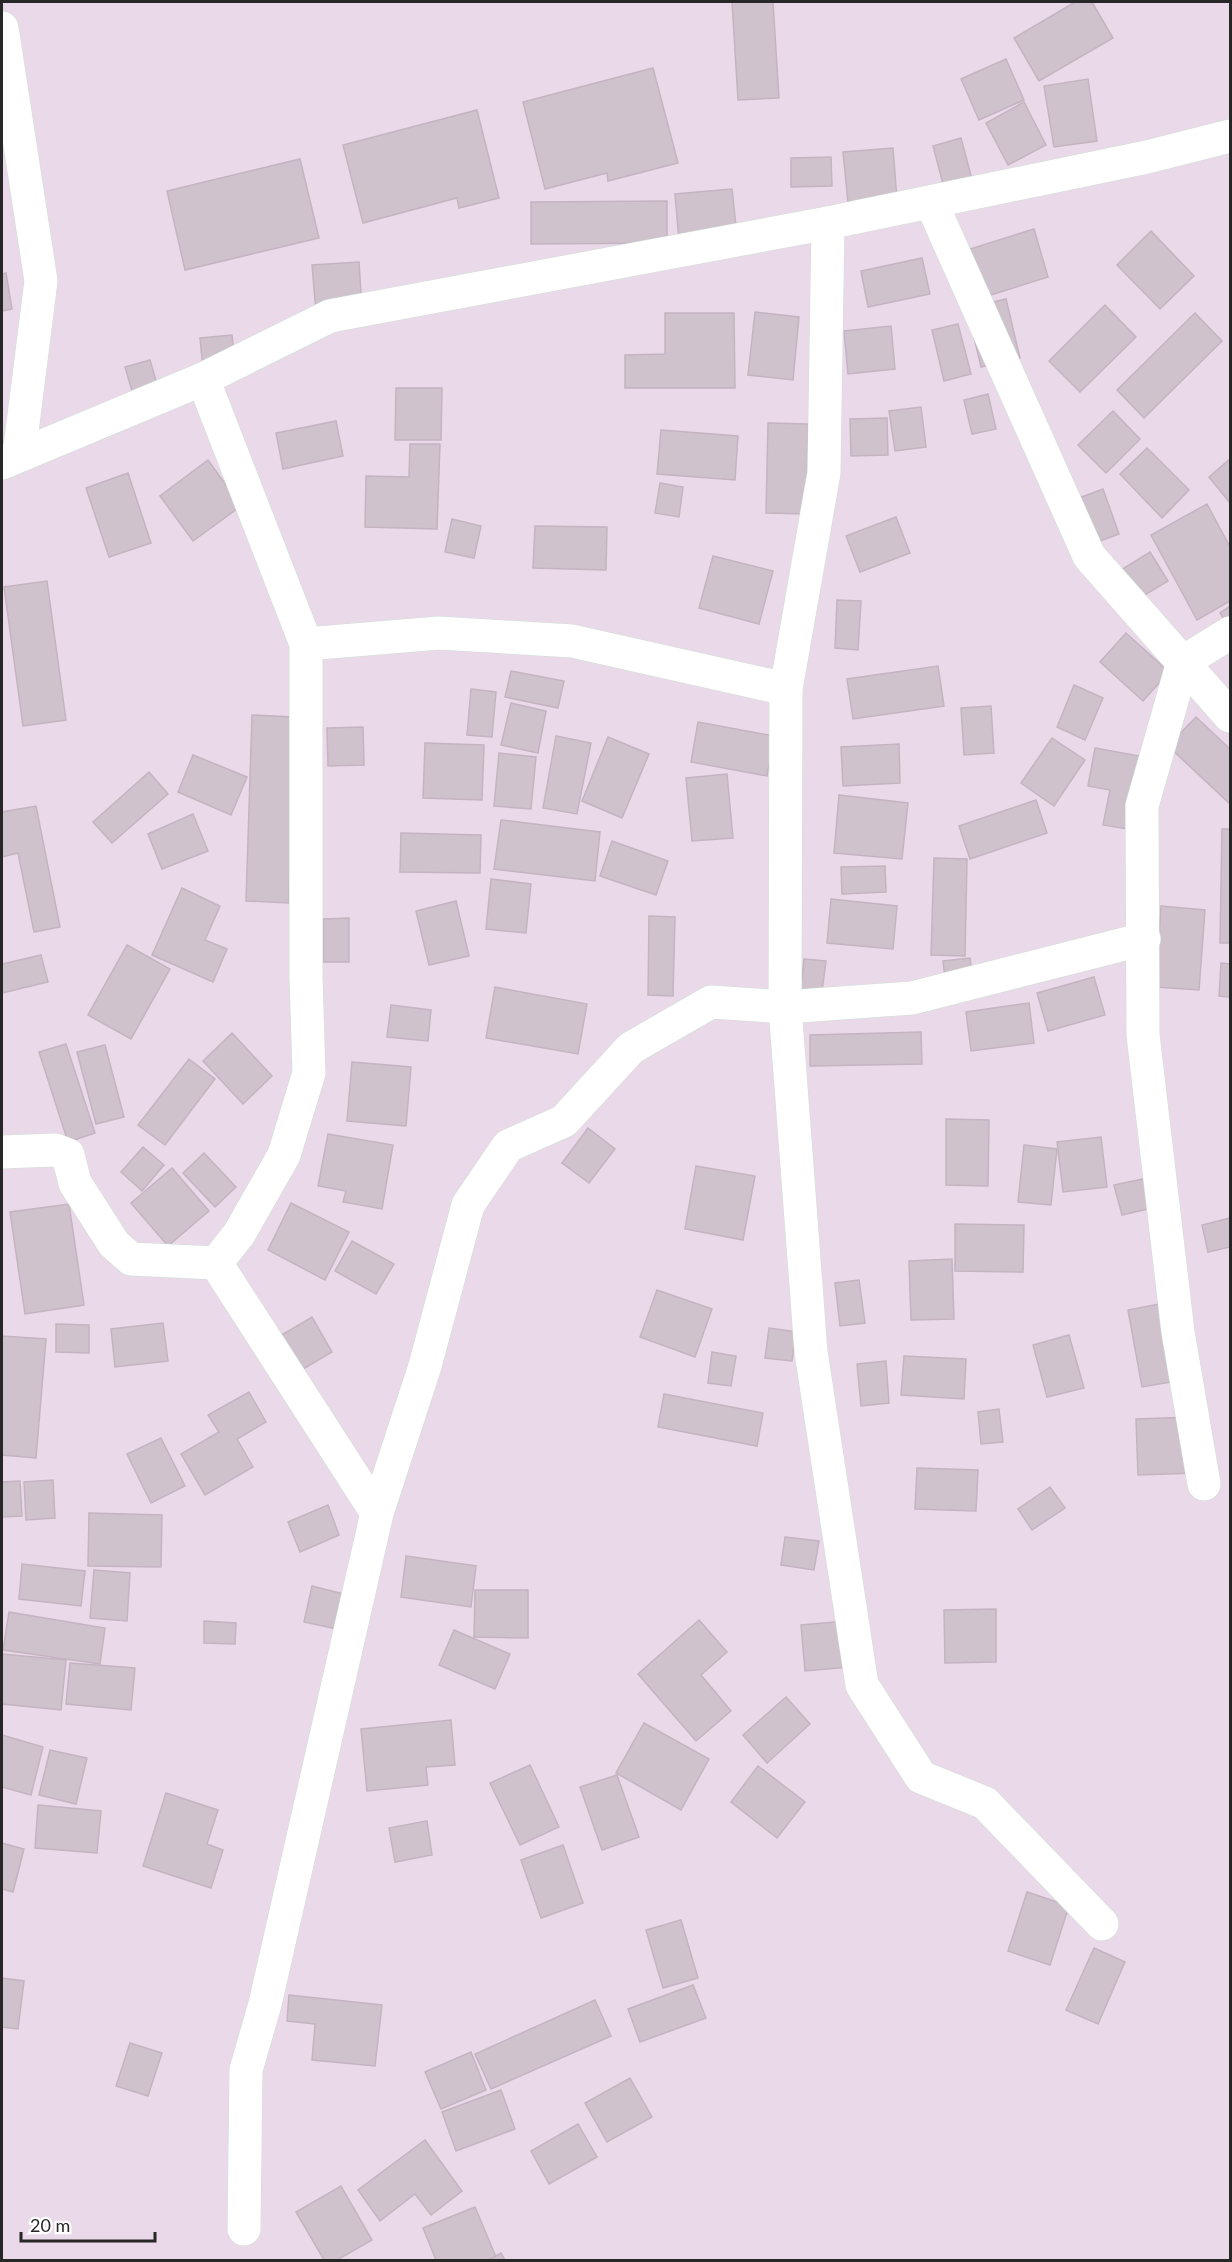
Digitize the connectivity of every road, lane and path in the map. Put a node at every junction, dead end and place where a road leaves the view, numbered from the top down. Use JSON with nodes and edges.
{"nodes":[{"id":1,"x":2,"y":28,"type":"edge"},
{"id":2,"x":1230,"y":136,"type":"edge"},
{"id":3,"x":931,"y":202,"type":"junction"},
{"id":4,"x":828,"y":223,"type":"junction"},
{"id":5,"x":203,"y":379,"type":"junction"},
{"id":6,"x":10,"y":459,"type":"edge"},
{"id":7,"x":1230,"y":633,"type":"edge"},
{"id":8,"x":306,"y":644,"type":"junction"},
{"id":9,"x":1183,"y":662,"type":"junction"},
{"id":10,"x":786,"y":689,"type":"junction"},
{"id":11,"x":1230,"y":716,"type":"edge"},
{"id":12,"x":1144,"y":939,"type":"junction"},
{"id":13,"x":785,"y":1007,"type":"junction"},
{"id":14,"x":2,"y":1152,"type":"edge"},
{"id":15,"x":216,"y":1263,"type":"junction"},
{"id":16,"x":1204,"y":1484,"type":"dead end"},
{"id":17,"x":377,"y":1513,"type":"junction"},
{"id":18,"x":1102,"y":1924,"type":"dead end"},
{"id":19,"x":244,"y":2229,"type":"dead end"}],
"edges":[{"from":1,"to":6,"type":"street"},
{"from":2,"to":3,"type":"street"},
{"from":3,"to":4,"type":"street"},
{"from":3,"to":9,"type":"street"},
{"from":4,"to":5,"type":"street"},
{"from":4,"to":10,"type":"street"},
{"from":5,"to":6,"type":"street"},
{"from":5,"to":8,"type":"street"},
{"from":7,"to":9,"type":"street"},
{"from":8,"to":10,"type":"street"},
{"from":8,"to":15,"type":"street"},
{"from":9,"to":11,"type":"street"},
{"from":9,"to":12,"type":"street"},
{"from":10,"to":13,"type":"street"},
{"from":12,"to":13,"type":"street"},
{"from":12,"to":16,"type":"street"},
{"from":13,"to":17,"type":"street"},
{"from":13,"to":18,"type":"street"},
{"from":14,"to":15,"type":"street"},
{"from":15,"to":17,"type":"street"},
{"from":17,"to":19,"type":"street"}]}
